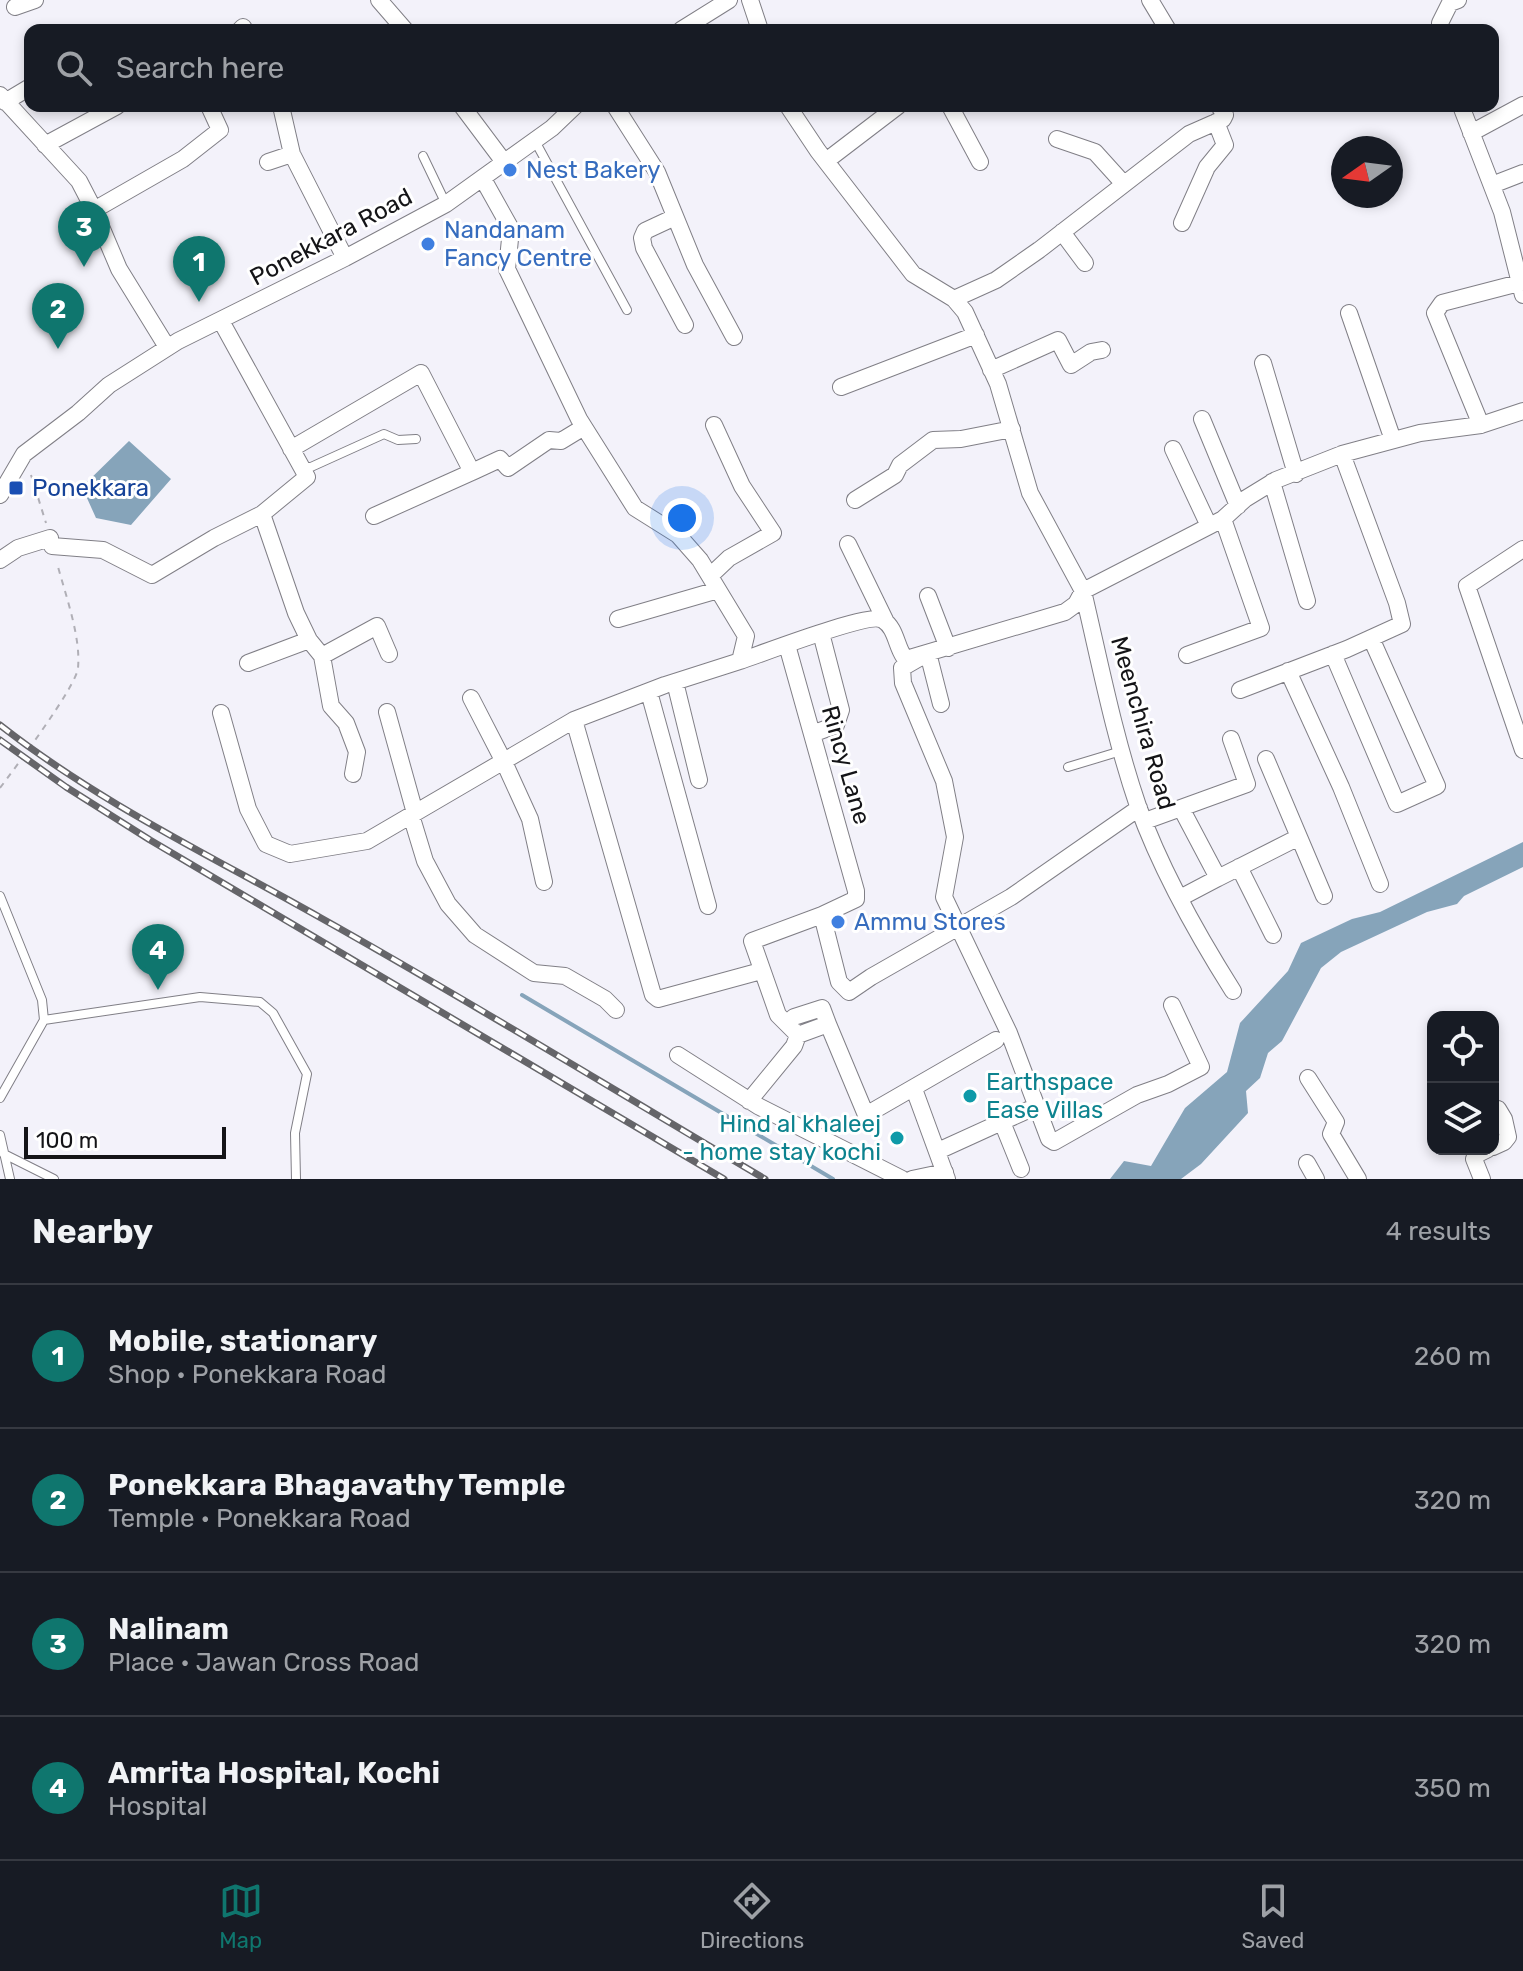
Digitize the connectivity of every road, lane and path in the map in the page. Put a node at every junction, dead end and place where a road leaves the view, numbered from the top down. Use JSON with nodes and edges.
{"nodes":[{"id":1,"x":35,"y":0,"type":"edge"},
{"id":2,"x":729,"y":0,"type":"edge"},
{"id":3,"x":750,"y":0,"type":"edge"},
{"id":4,"x":1150,"y":0,"type":"edge"},
{"id":5,"x":1458,"y":0,"type":"edge"},
{"id":6,"x":385,"y":2,"type":"edge"},
{"id":7,"x":15,"y":7,"type":"dead end"},
{"id":8,"x":401,"y":24,"type":"edge"},
{"id":9,"x":691,"y":24,"type":"edge"},
{"id":10,"x":758,"y":24,"type":"edge"},
{"id":11,"x":1164,"y":24,"type":"edge"},
{"id":12,"x":1440,"y":24,"type":"edge"},
{"id":13,"x":24,"y":89,"type":"edge"},
{"id":14,"x":2,"y":98,"type":"edge"},
{"id":15,"x":1523,"y":105,"type":"edge"},
{"id":16,"x":106,"y":112,"type":"edge"},
{"id":17,"x":212,"y":112,"type":"edge"},
{"id":18,"x":282,"y":112,"type":"edge"},
{"id":19,"x":466,"y":112,"type":"edge"},
{"id":20,"x":568,"y":112,"type":"edge"},
{"id":21,"x":619,"y":112,"type":"edge"},
{"id":22,"x":792,"y":112,"type":"edge"},
{"id":23,"x":890,"y":112,"type":"edge"},
{"id":24,"x":953,"y":112,"type":"edge"},
{"id":25,"x":1463,"y":112,"type":"edge"},
{"id":26,"x":1217,"y":114,"type":"edge"},
{"id":27,"x":1471,"y":133,"type":"junction"},
{"id":28,"x":1057,"y":139,"type":"dead end"},
{"id":29,"x":535,"y":140,"type":"junction"},
{"id":30,"x":45,"y":145,"type":"junction"},
{"id":31,"x":292,"y":154,"type":"junction"},
{"id":32,"x":423,"y":156,"type":"dead end"},
{"id":33,"x":826,"y":161,"type":"junction"},
{"id":34,"x":268,"y":162,"type":"dead end"},
{"id":35,"x":504,"y":162,"type":"junction"},
{"id":36,"x":980,"y":162,"type":"dead end"},
{"id":37,"x":1523,"y":173,"type":"edge"},
{"id":38,"x":483,"y":179,"type":"junction"},
{"id":39,"x":1123,"y":183,"type":"junction"},
{"id":40,"x":1492,"y":185,"type":"junction"},
{"id":41,"x":446,"y":204,"type":"junction"},
{"id":42,"x":94,"y":210,"type":"junction"},
{"id":43,"x":675,"y":217,"type":"junction"},
{"id":44,"x":1182,"y":223,"type":"dead end"},
{"id":45,"x":1062,"y":232,"type":"junction"},
{"id":46,"x":345,"y":258,"type":"junction"},
{"id":47,"x":1085,"y":263,"type":"dead end"},
{"id":48,"x":1521,"y":289,"type":"edge"},
{"id":49,"x":954,"y":299,"type":"junction"},
{"id":50,"x":627,"y":310,"type":"dead end"},
{"id":51,"x":1349,"y":313,"type":"dead end"},
{"id":52,"x":221,"y":321,"type":"junction"},
{"id":53,"x":685,"y":325,"type":"dead end"},
{"id":54,"x":976,"y":335,"type":"junction"},
{"id":55,"x":734,"y":337,"type":"dead end"},
{"id":56,"x":167,"y":347,"type":"junction"},
{"id":57,"x":1102,"y":350,"type":"dead end"},
{"id":58,"x":1263,"y":363,"type":"dead end"},
{"id":59,"x":991,"y":370,"type":"junction"},
{"id":60,"x":841,"y":387,"type":"dead end"},
{"id":61,"x":1523,"y":411,"type":"edge"},
{"id":62,"x":1202,"y":419,"type":"dead end"},
{"id":63,"x":714,"y":425,"type":"dead end"},
{"id":64,"x":1481,"y":425,"type":"junction"},
{"id":65,"x":584,"y":427,"type":"junction"},
{"id":66,"x":1012,"y":429,"type":"junction"},
{"id":67,"x":416,"y":439,"type":"dead end"},
{"id":68,"x":1393,"y":440,"type":"junction"},
{"id":69,"x":291,"y":449,"type":"junction"},
{"id":70,"x":1173,"y":449,"type":"dead end"},
{"id":71,"x":24,"y":454,"type":"junction"},
{"id":72,"x":1342,"y":454,"type":"junction"},
{"id":73,"x":0,"y":461,"type":"edge"},
{"id":74,"x":304,"y":472,"type":"junction"},
{"id":75,"x":472,"y":472,"type":"junction"},
{"id":76,"x":1296,"y":474,"type":"junction"},
{"id":77,"x":10,"y":476,"type":"junction"},
{"id":78,"x":1272,"y":482,"type":"junction"},
{"id":79,"x":0,"y":495,"type":"edge"},
{"id":80,"x":855,"y":500,"type":"dead end"},
{"id":81,"x":1238,"y":506,"type":"junction"},
{"id":82,"x":262,"y":514,"type":"junction"},
{"id":83,"x":374,"y":516,"type":"dead end"},
{"id":84,"x":1216,"y":522,"type":"junction"},
{"id":85,"x":51,"y":542,"type":"junction"},
{"id":86,"x":848,"y":544,"type":"dead end"},
{"id":87,"x":1523,"y":549,"type":"edge"},
{"id":88,"x":0,"y":560,"type":"edge"},
{"id":89,"x":714,"y":583,"type":"junction"},
{"id":90,"x":1083,"y":591,"type":"junction"},
{"id":91,"x":928,"y":596,"type":"dead end"},
{"id":92,"x":1307,"y":601,"type":"dead end"},
{"id":93,"x":618,"y":619,"type":"dead end"},
{"id":94,"x":885,"y":620,"type":"junction"},
{"id":95,"x":821,"y":633,"type":"junction"},
{"id":96,"x":1371,"y":638,"type":"junction"},
{"id":97,"x":309,"y":640,"type":"junction"},
{"id":98,"x":787,"y":645,"type":"junction"},
{"id":99,"x":948,"y":648,"type":"junction"},
{"id":100,"x":928,"y":653,"type":"junction"},
{"id":101,"x":389,"y":654,"type":"dead end"},
{"id":102,"x":1333,"y":654,"type":"junction"},
{"id":103,"x":1187,"y":655,"type":"dead end"},
{"id":104,"x":322,"y":656,"type":"junction"},
{"id":105,"x":740,"y":661,"type":"junction"},
{"id":106,"x":248,"y":663,"type":"dead end"},
{"id":107,"x":1288,"y":671,"type":"junction"},
{"id":108,"x":675,"y":682,"type":"junction"},
{"id":109,"x":1240,"y":690,"type":"dead end"},
{"id":110,"x":649,"y":692,"type":"junction"},
{"id":111,"x":471,"y":698,"type":"dead end"},
{"id":112,"x":941,"y":704,"type":"dead end"},
{"id":113,"x":387,"y":712,"type":"dead end"},
{"id":114,"x":221,"y":713,"type":"dead end"},
{"id":115,"x":574,"y":720,"type":"junction"},
{"id":116,"x":812,"y":734,"type":"junction"},
{"id":117,"x":1231,"y":739,"type":"dead end"},
{"id":118,"x":1523,"y":750,"type":"edge"},
{"id":119,"x":1121,"y":751,"type":"junction"},
{"id":120,"x":1266,"y":759,"type":"dead end"},
{"id":121,"x":504,"y":762,"type":"junction"},
{"id":122,"x":1068,"y":767,"type":"dead end"},
{"id":123,"x":353,"y":774,"type":"dead end"},
{"id":124,"x":699,"y":780,"type":"dead end"},
{"id":125,"x":0,"y":788,"type":"edge"},
{"id":126,"x":1181,"y":808,"type":"junction"},
{"id":127,"x":413,"y":814,"type":"junction"},
{"id":128,"x":1142,"y":815,"type":"junction"},
{"id":129,"x":1299,"y":837,"type":"junction"},
{"id":130,"x":1239,"y":867,"type":"junction"},
{"id":131,"x":1218,"y":878,"type":"junction"},
{"id":132,"x":544,"y":882,"type":"dead end"},
{"id":133,"x":1380,"y":884,"type":"dead end"},
{"id":134,"x":0,"y":896,"type":"edge"},
{"id":135,"x":1324,"y":896,"type":"dead end"},
{"id":136,"x":1180,"y":898,"type":"junction"},
{"id":137,"x":708,"y":906,"type":"dead end"},
{"id":138,"x":822,"y":915,"type":"junction"},
{"id":139,"x":958,"y":926,"type":"junction"},
{"id":140,"x":1273,"y":935,"type":"dead end"},
{"id":141,"x":761,"y":971,"type":"junction"},
{"id":142,"x":1233,"y":991,"type":"dead end"},
{"id":143,"x":1172,"y":1005,"type":"dead end"},
{"id":144,"x":616,"y":1010,"type":"dead end"},
{"id":145,"x":44,"y":1020,"type":"junction"},
{"id":146,"x":792,"y":1030,"type":"junction"},
{"id":147,"x":996,"y":1040,"type":"dead end"},
{"id":148,"x":678,"y":1055,"type":"dead end"},
{"id":149,"x":1308,"y":1078,"type":"dead end"},
{"id":150,"x":914,"y":1089,"type":"junction"},
{"id":151,"x":0,"y":1098,"type":"edge"},
{"id":152,"x":749,"y":1101,"type":"junction"},
{"id":153,"x":1028,"y":1110,"type":"dead end"},
{"id":154,"x":1499,"y":1111,"type":"edge"},
{"id":155,"x":1002,"y":1122,"type":"junction"},
{"id":156,"x":0,"y":1135,"type":"edge"},
{"id":157,"x":1499,"y":1144,"type":"edge"},
{"id":158,"x":938,"y":1151,"type":"junction"},
{"id":159,"x":4,"y":1154,"type":"junction"},
{"id":160,"x":1476,"y":1155,"type":"edge"},
{"id":161,"x":1307,"y":1163,"type":"dead end"},
{"id":162,"x":1021,"y":1169,"type":"dead end"},
{"id":163,"x":946,"y":1176,"type":"edge"},
{"id":164,"x":10,"y":1179,"type":"edge"},
{"id":165,"x":54,"y":1179,"type":"edge"},
{"id":166,"x":296,"y":1179,"type":"edge"},
{"id":167,"x":902,"y":1179,"type":"edge"},
{"id":168,"x":912,"y":1179,"type":"edge"},
{"id":169,"x":1316,"y":1179,"type":"edge"},
{"id":170,"x":1358,"y":1179,"type":"edge"},
{"id":171,"x":1482,"y":1179,"type":"edge"}],
"edges":[{"from":1,"to":7,"type":"street"},
{"from":2,"to":9,"type":"street"},
{"from":3,"to":10,"type":"street"},
{"from":4,"to":11,"type":"street"},
{"from":5,"to":12,"type":"street"},
{"from":6,"to":8,"type":"street"},
{"from":13,"to":14,"type":"street"},
{"from":14,"to":30,"type":"street"},
{"from":15,"to":27,"type":"street"},
{"from":16,"to":30,"type":"street"},
{"from":17,"to":42,"type":"street"},
{"from":18,"to":31,"type":"street"},
{"from":19,"to":35,"type":"street"},
{"from":20,"to":29,"type":"street","name":"Ponekkara Road"},
{"from":21,"to":43,"type":"street"},
{"from":22,"to":33,"type":"street"},
{"from":23,"to":33,"type":"street"},
{"from":24,"to":36,"type":"street"},
{"from":25,"to":27,"type":"street"},
{"from":26,"to":39,"type":"street"},
{"from":26,"to":44,"type":"street"},
{"from":27,"to":40,"type":"street"},
{"from":28,"to":39,"type":"street"},
{"from":29,"to":35,"type":"street","name":"Ponekkara Road"},
{"from":29,"to":50,"type":"lane"},
{"from":30,"to":42,"type":"street"},
{"from":31,"to":34,"type":"street"},
{"from":31,"to":46,"type":"street"},
{"from":32,"to":41,"type":"lane"},
{"from":33,"to":49,"type":"street"},
{"from":35,"to":38,"type":"street","name":"Ponekkara Road"},
{"from":37,"to":40,"type":"street"},
{"from":38,"to":41,"type":"street","name":"Ponekkara Road"},
{"from":38,"to":65,"type":"street"},
{"from":39,"to":45,"type":"street"},
{"from":40,"to":48,"type":"street"},
{"from":41,"to":46,"type":"street","name":"Ponekkara Road"},
{"from":42,"to":56,"type":"street"},
{"from":43,"to":53,"type":"street"},
{"from":43,"to":55,"type":"street"},
{"from":45,"to":47,"type":"street"},
{"from":45,"to":49,"type":"street"},
{"from":46,"to":52,"type":"street","name":"Ponekkara Road"},
{"from":48,"to":64,"type":"street"},
{"from":49,"to":54,"type":"street","name":"Meenchira Road"},
{"from":51,"to":68,"type":"street"},
{"from":52,"to":56,"type":"street","name":"Ponekkara Road"},
{"from":52,"to":69,"type":"street"},
{"from":54,"to":59,"type":"street","name":"Meenchira Road"},
{"from":54,"to":60,"type":"street"},
{"from":56,"to":71,"type":"street","name":"Ponekkara Road"},
{"from":57,"to":59,"type":"street"},
{"from":58,"to":76,"type":"street"},
{"from":59,"to":66,"type":"street","name":"Meenchira Road"},
{"from":61,"to":64,"type":"street"},
{"from":62,"to":81,"type":"street"},
{"from":63,"to":89,"type":"street"},
{"from":64,"to":68,"type":"street"},
{"from":65,"to":75,"type":"street"},
{"from":65,"to":89,"type":"street"},
{"from":66,"to":80,"type":"street"},
{"from":66,"to":90,"type":"street","name":"Meenchira Road"},
{"from":67,"to":74,"type":"lane"},
{"from":68,"to":72,"type":"street"},
{"from":69,"to":74,"type":"street"},
{"from":69,"to":75,"type":"street"},
{"from":70,"to":84,"type":"street"},
{"from":71,"to":77,"type":"street","name":"Ponekkara Road"},
{"from":71,"to":85,"type":"path"},
{"from":72,"to":76,"type":"street"},
{"from":72,"to":96,"type":"street"},
{"from":73,"to":77,"type":"street"},
{"from":74,"to":82,"type":"street"},
{"from":75,"to":83,"type":"street"},
{"from":76,"to":78,"type":"street"},
{"from":77,"to":79,"type":"street","name":"Ponekkara Road"},
{"from":78,"to":81,"type":"street"},
{"from":78,"to":92,"type":"street"},
{"from":81,"to":84,"type":"street"},
{"from":82,"to":85,"type":"street"},
{"from":82,"to":97,"type":"street"},
{"from":84,"to":90,"type":"street"},
{"from":84,"to":103,"type":"street"},
{"from":85,"to":88,"type":"street"},
{"from":85,"to":125,"type":"path"},
{"from":86,"to":94,"type":"street"},
{"from":87,"to":118,"type":"street"},
{"from":89,"to":93,"type":"street"},
{"from":89,"to":105,"type":"street"},
{"from":90,"to":99,"type":"street"},
{"from":90,"to":119,"type":"street","name":"Meenchira Road"},
{"from":91,"to":99,"type":"street"},
{"from":94,"to":95,"type":"street"},
{"from":94,"to":100,"type":"street"},
{"from":95,"to":98,"type":"street"},
{"from":95,"to":116,"type":"street"},
{"from":96,"to":102,"type":"street"},
{"from":96,"to":102,"type":"street"},
{"from":97,"to":104,"type":"street"},
{"from":97,"to":106,"type":"street"},
{"from":98,"to":105,"type":"street"},
{"from":98,"to":116,"type":"street","name":"Rincy Lane"},
{"from":99,"to":100,"type":"street"},
{"from":100,"to":112,"type":"street"},
{"from":100,"to":139,"type":"street"},
{"from":101,"to":104,"type":"street"},
{"from":102,"to":107,"type":"street"},
{"from":104,"to":123,"type":"street"},
{"from":105,"to":108,"type":"street"},
{"from":107,"to":109,"type":"street"},
{"from":107,"to":133,"type":"street"},
{"from":108,"to":110,"type":"street"},
{"from":108,"to":124,"type":"street"},
{"from":110,"to":115,"type":"street"},
{"from":110,"to":137,"type":"street"},
{"from":111,"to":121,"type":"street"},
{"from":113,"to":127,"type":"street"},
{"from":114,"to":127,"type":"street"},
{"from":115,"to":121,"type":"street"},
{"from":115,"to":141,"type":"street"},
{"from":116,"to":138,"type":"street","name":"Rincy Lane"},
{"from":117,"to":126,"type":"street"},
{"from":119,"to":122,"type":"lane"},
{"from":119,"to":128,"type":"street","name":"Meenchira Road"},
{"from":120,"to":129,"type":"street"},
{"from":121,"to":127,"type":"street"},
{"from":121,"to":132,"type":"street"},
{"from":126,"to":128,"type":"street"},
{"from":126,"to":131,"type":"street"},
{"from":127,"to":144,"type":"street"},
{"from":128,"to":136,"type":"street","name":"Meenchira Road"},
{"from":128,"to":139,"type":"street"},
{"from":129,"to":130,"type":"street"},
{"from":129,"to":135,"type":"street"},
{"from":130,"to":131,"type":"street"},
{"from":130,"to":140,"type":"street"},
{"from":131,"to":136,"type":"street"},
{"from":134,"to":145,"type":"lane"},
{"from":136,"to":142,"type":"street","name":"Meenchira Road"},
{"from":138,"to":139,"type":"street"},
{"from":138,"to":141,"type":"street"},
{"from":139,"to":143,"type":"street"},
{"from":141,"to":146,"type":"street"},
{"from":145,"to":151,"type":"lane"},
{"from":145,"to":166,"type":"lane"},
{"from":146,"to":150,"type":"street"},
{"from":146,"to":152,"type":"street"},
{"from":147,"to":150,"type":"street"},
{"from":148,"to":152,"type":"street"},
{"from":149,"to":170,"type":"street"},
{"from":150,"to":158,"type":"street"},
{"from":152,"to":167,"type":"street"},
{"from":153,"to":155,"type":"street"},
{"from":154,"to":157,"type":"street"},
{"from":155,"to":158,"type":"street"},
{"from":155,"to":162,"type":"street"},
{"from":156,"to":159,"type":"lane"},
{"from":158,"to":163,"type":"street"},
{"from":159,"to":164,"type":"lane"},
{"from":159,"to":165,"type":"lane"},
{"from":160,"to":171,"type":"street"},
{"from":161,"to":169,"type":"street"},
{"from":163,"to":168,"type":"street"}]}
